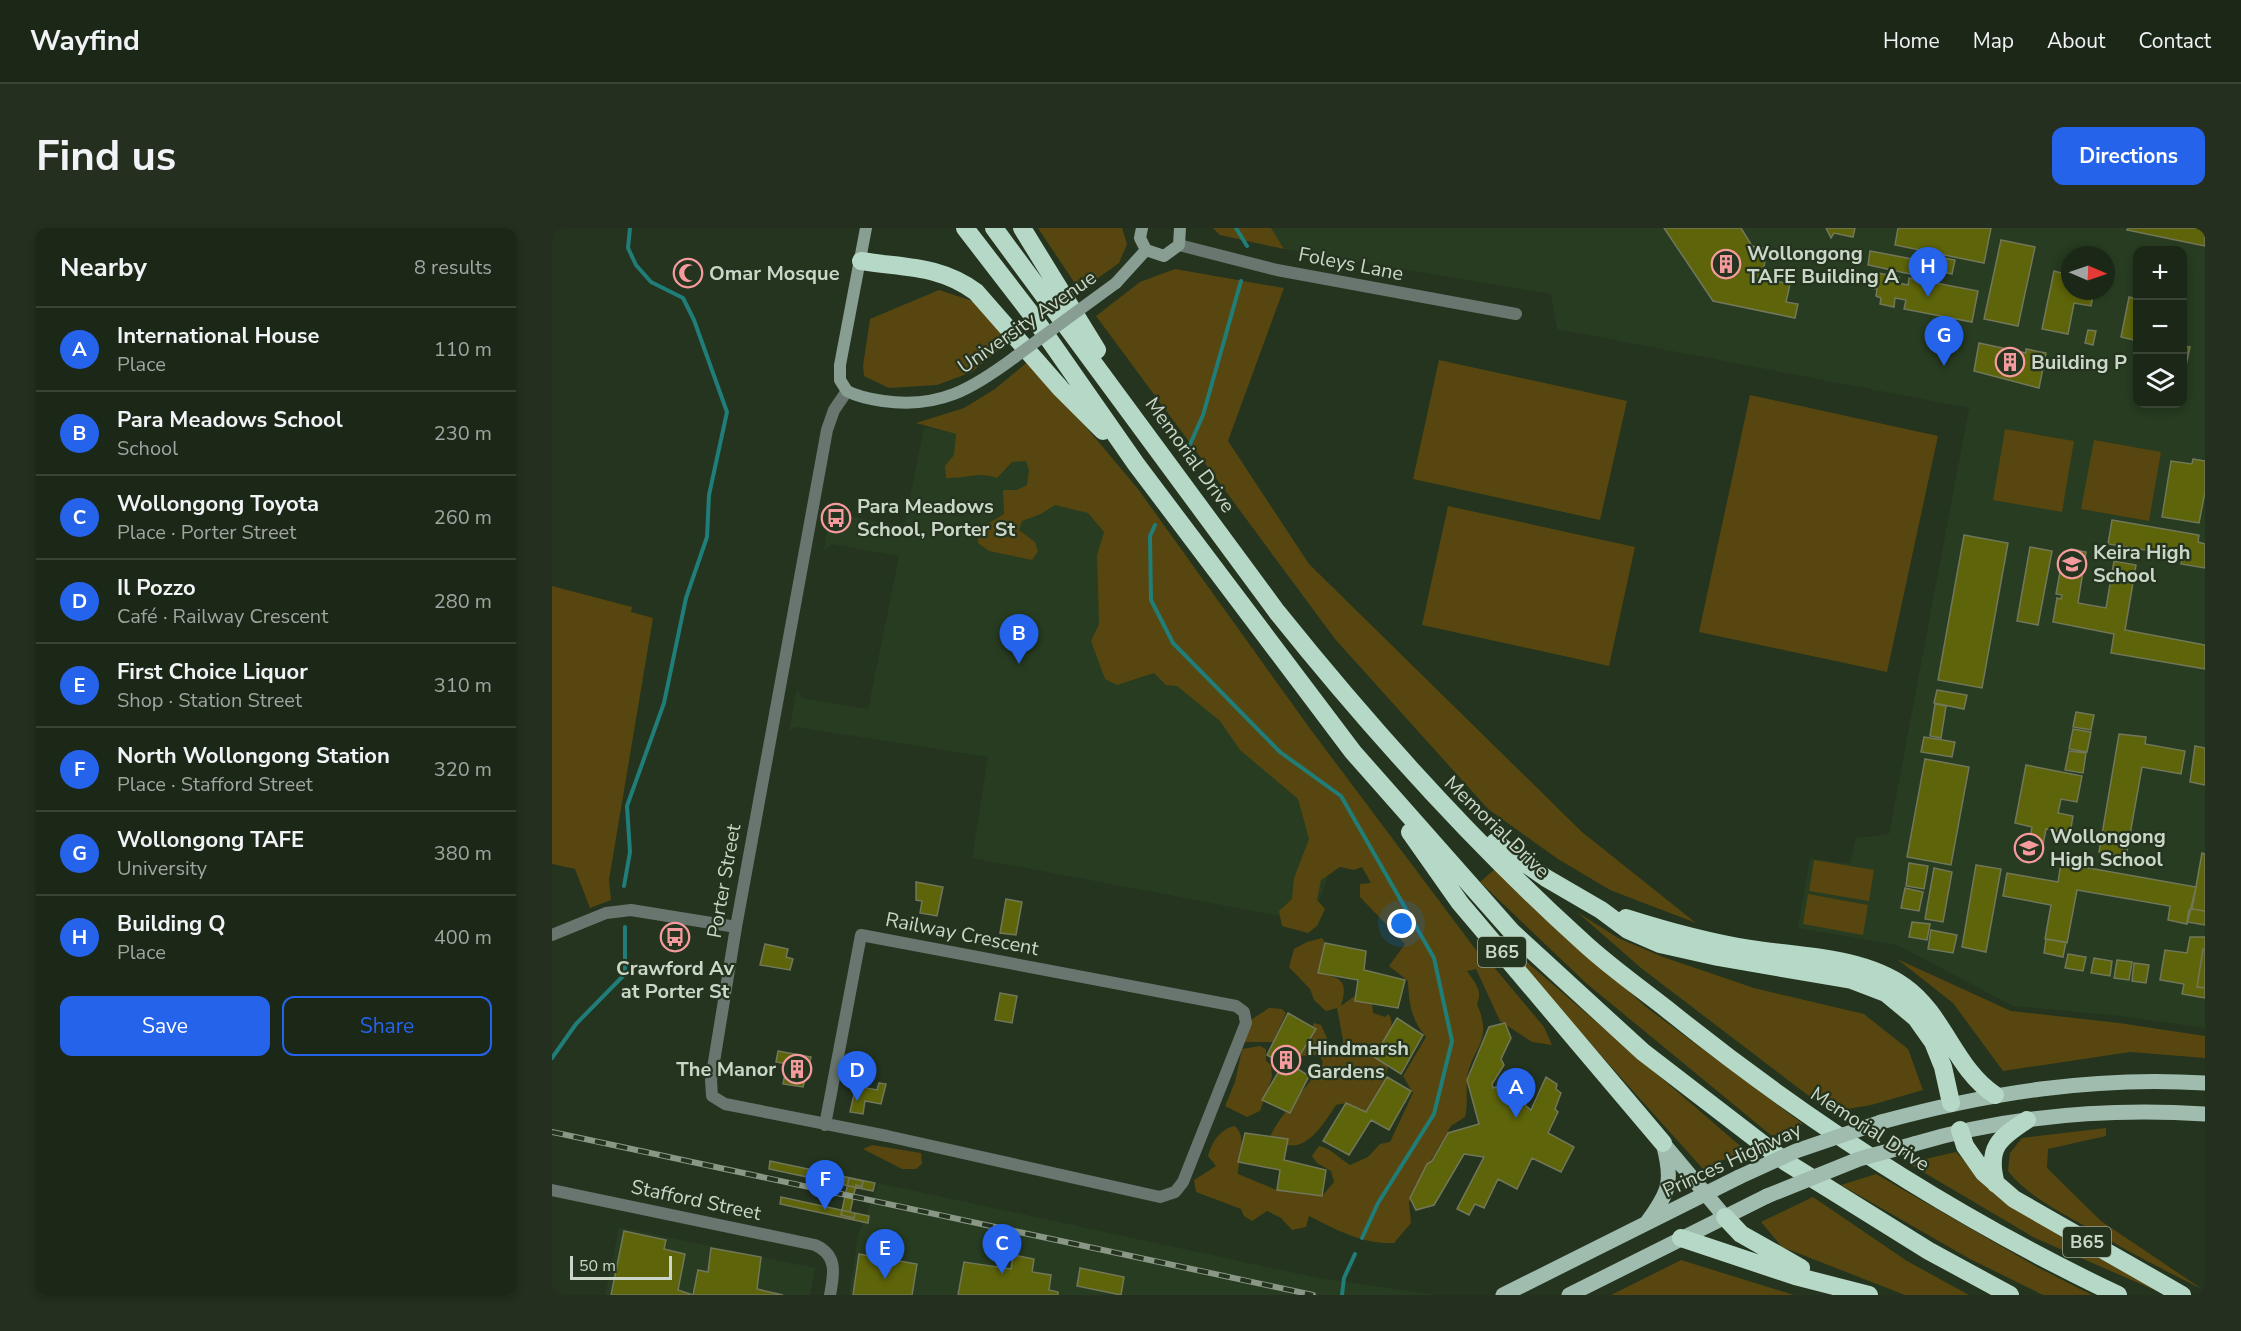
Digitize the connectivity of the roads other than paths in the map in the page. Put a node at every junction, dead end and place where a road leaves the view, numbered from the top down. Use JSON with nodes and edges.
{"nodes":[{"id":1,"x":866,"y":228,"type":"edge"},
{"id":2,"x":965,"y":228,"type":"edge"},
{"id":3,"x":994,"y":228,"type":"edge"},
{"id":4,"x":1022,"y":228,"type":"edge"},
{"id":5,"x":1142,"y":228,"type":"edge"},
{"id":6,"x":1180,"y":228,"type":"edge"},
{"id":7,"x":1179,"y":245,"type":"junction"},
{"id":8,"x":1146,"y":250,"type":"junction"},
{"id":9,"x":861,"y":261,"type":"junction"},
{"id":10,"x":1516,"y":314,"type":"dead end"},
{"id":11,"x":847,"y":391,"type":"junction"},
{"id":12,"x":1158,"y":449,"type":"junction"},
{"id":13,"x":1137,"y":464,"type":"junction"},
{"id":14,"x":1353,"y":752,"type":"junction"},
{"id":15,"x":1425,"y":787,"type":"junction"},
{"id":16,"x":1601,"y":910,"type":"junction"},
{"id":17,"x":735,"y":927,"type":"junction"},
{"id":18,"x":552,"y":935,"type":"edge"},
{"id":19,"x":2205,"y":1083,"type":"edge"},
{"id":20,"x":1995,"y":1095,"type":"junction"},
{"id":21,"x":1951,"y":1103,"type":"junction"},
{"id":22,"x":2205,"y":1114,"type":"edge"},
{"id":23,"x":2027,"y":1120,"type":"junction"},
{"id":24,"x":825,"y":1125,"type":"junction"},
{"id":25,"x":1960,"y":1130,"type":"junction"},
{"id":26,"x":1663,"y":1143,"type":"junction"},
{"id":27,"x":1996,"y":1184,"type":"junction"},
{"id":28,"x":552,"y":1190,"type":"edge"},
{"id":29,"x":1706,"y":1194,"type":"junction"},
{"id":30,"x":1160,"y":1197,"type":"joint"},
{"id":31,"x":1725,"y":1217,"type":"junction"},
{"id":32,"x":1646,"y":1223,"type":"junction"},
{"id":33,"x":1681,"y":1238,"type":"junction"},
{"id":34,"x":1829,"y":1283,"type":"junction"},
{"id":35,"x":830,"y":1295,"type":"edge"},
{"id":36,"x":1503,"y":1295,"type":"edge"},
{"id":37,"x":1569,"y":1295,"type":"edge"},
{"id":38,"x":1869,"y":1295,"type":"edge"},
{"id":39,"x":2010,"y":1295,"type":"edge"},
{"id":40,"x":2118,"y":1295,"type":"edge"},
{"id":41,"x":2182,"y":1295,"type":"edge"}],
"edges":[{"from":1,"to":9,"type":"main road"},
{"from":2,"to":13,"type":"highway"},
{"from":3,"to":12,"type":"highway","name":"Memorial Drive"},
{"from":4,"to":12,"type":"highway"},
{"from":5,"to":8,"type":"main road"},
{"from":6,"to":7,"type":"main road"},
{"from":7,"to":8,"type":"main road"},
{"from":7,"to":10,"type":"street","name":"Foleys Lane"},
{"from":8,"to":11,"type":"main road","name":"University Avenue","bridge":true},
{"from":9,"to":11,"type":"main road"},
{"from":9,"to":13,"type":"highway"},
{"from":11,"to":17,"type":"street","name":"Porter Street"},
{"from":12,"to":15,"type":"highway","name":"Memorial Drive"},
{"from":13,"to":14,"type":"highway"},
{"from":14,"to":26,"type":"highway","number":"B65"},
{"from":14,"to":39,"type":"highway"},
{"from":15,"to":16,"type":"highway","number":"B65"},
{"from":15,"to":40,"type":"highway","name":"Memorial Drive"},
{"from":16,"to":20,"type":"highway"},
{"from":16,"to":21,"type":"highway","number":"B65"},
{"from":17,"to":18,"type":"street"},
{"from":17,"to":24,"type":"street","name":"Porter Street"},
{"from":19,"to":20,"type":"main road","name":"Princes Highway"},
{"from":20,"to":21,"type":"main road","name":"Princes Highway"},
{"from":21,"to":25,"type":"main road","number":"B65"},
{"from":21,"to":29,"type":"main road","name":"Princes Highway","bridge":true},
{"from":22,"to":23,"type":"main road"},
{"from":23,"to":25,"type":"main road"},
{"from":23,"to":27,"type":"highway"},
{"from":24,"to":30,"type":"street","name":"Porter Street"},
{"from":24,"to":30,"type":"street","name":"Railway Crescent"},
{"from":25,"to":27,"type":"highway","number":"B65"},
{"from":25,"to":31,"type":"main road","bridge":true},
{"from":26,"to":29,"type":"main road","number":"B65"},
{"from":26,"to":32,"type":"main road"},
{"from":27,"to":41,"type":"highway","number":"B65"},
{"from":28,"to":35,"type":"street","name":"Stafford Street"},
{"from":29,"to":31,"type":"main road","number":"B65"},
{"from":29,"to":32,"type":"main road","name":"Princes Highway"},
{"from":31,"to":33,"type":"main road"},
{"from":31,"to":34,"type":"highway","number":"B65"},
{"from":32,"to":36,"type":"main road","name":"Princes Highway"},
{"from":33,"to":34,"type":"highway","number":"B65"},
{"from":33,"to":37,"type":"main road"},
{"from":34,"to":38,"type":"highway","number":"B65"}]}
